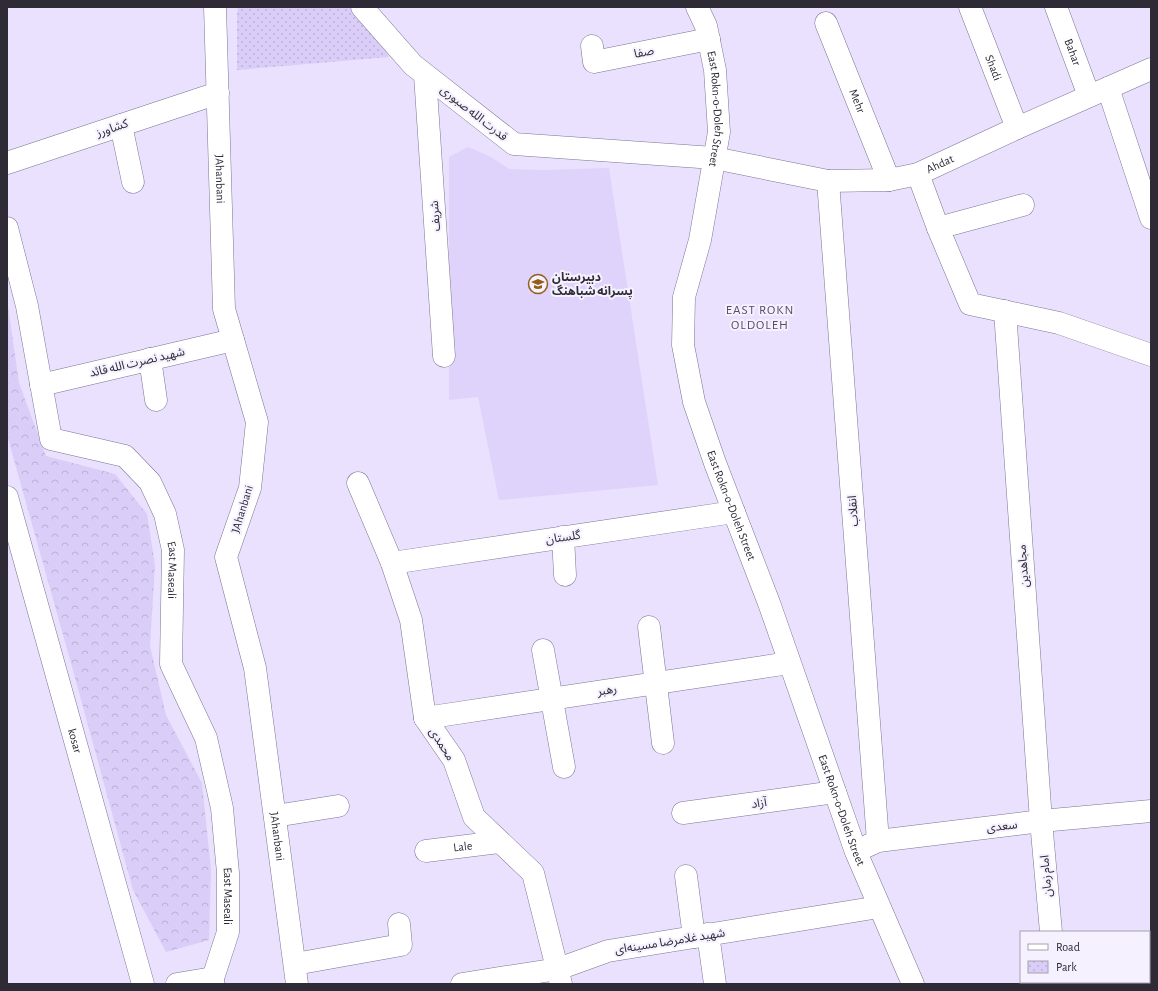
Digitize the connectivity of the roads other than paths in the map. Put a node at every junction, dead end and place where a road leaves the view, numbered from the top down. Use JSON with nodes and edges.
{"nodes":[{"id":1,"x":215,"y":7,"type":"edge"},
{"id":2,"x":362,"y":7,"type":"edge"},
{"id":3,"x":697,"y":7,"type":"edge"},
{"id":4,"x":970,"y":7,"type":"edge"},
{"id":5,"x":1056,"y":7,"type":"edge"},
{"id":6,"x":826,"y":23,"type":"dead end"},
{"id":7,"x":709,"y":39,"type":"junction"},
{"id":8,"x":592,"y":46,"type":"dead end"},
{"id":9,"x":1151,"y":69,"type":"edge"},
{"id":10,"x":425,"y":75,"type":"junction"},
{"id":11,"x":1098,"y":92,"type":"junction"},
{"id":12,"x":218,"y":93,"type":"junction"},
{"id":13,"x":121,"y":125,"type":"junction"},
{"id":14,"x":1017,"y":128,"type":"junction"},
{"id":15,"x":714,"y":158,"type":"junction"},
{"id":16,"x":7,"y":164,"type":"edge"},
{"id":17,"x":918,"y":174,"type":"junction"},
{"id":18,"x":888,"y":180,"type":"junction"},
{"id":19,"x":828,"y":181,"type":"junction"},
{"id":20,"x":133,"y":182,"type":"dead end"},
{"id":21,"x":1023,"y":205,"type":"dead end"},
{"id":22,"x":1151,"y":218,"type":"edge"},
{"id":23,"x":7,"y":228,"type":"edge"},
{"id":24,"x":938,"y":228,"type":"junction"},
{"id":25,"x":1005,"y":311,"type":"junction"},
{"id":26,"x":233,"y":340,"type":"junction"},
{"id":27,"x":1151,"y":355,"type":"edge"},
{"id":28,"x":444,"y":356,"type":"dead end"},
{"id":29,"x":150,"y":360,"type":"junction"},
{"id":30,"x":41,"y":385,"type":"junction"},
{"id":31,"x":156,"y":400,"type":"dead end"},
{"id":32,"x":358,"y":483,"type":"dead end"},
{"id":33,"x":7,"y":497,"type":"edge"},
{"id":34,"x":734,"y":512,"type":"junction"},
{"id":35,"x":564,"y":537,"type":"junction"},
{"id":36,"x":392,"y":563,"type":"junction"},
{"id":37,"x":565,"y":575,"type":"dead end"},
{"id":38,"x":649,"y":627,"type":"dead end"},
{"id":39,"x":543,"y":650,"type":"dead end"},
{"id":40,"x":790,"y":663,"type":"junction"},
{"id":41,"x":655,"y":683,"type":"junction"},
{"id":42,"x":552,"y":699,"type":"junction"},
{"id":43,"x":425,"y":718,"type":"junction"},
{"id":44,"x":663,"y":743,"type":"dead end"},
{"id":45,"x":564,"y":767,"type":"dead end"},
{"id":46,"x":835,"y":792,"type":"junction"},
{"id":47,"x":338,"y":806,"type":"dead end"},
{"id":48,"x":1151,"y":811,"type":"edge"},
{"id":49,"x":683,"y":813,"type":"dead end"},
{"id":50,"x":275,"y":816,"type":"junction"},
{"id":51,"x":1040,"y":821,"type":"junction"},
{"id":52,"x":878,"y":841,"type":"junction"},
{"id":53,"x":500,"y":842,"type":"junction"},
{"id":54,"x":426,"y":851,"type":"dead end"},
{"id":55,"x":856,"y":852,"type":"junction"},
{"id":56,"x":686,"y":876,"type":"dead end"},
{"id":57,"x":879,"y":907,"type":"junction"},
{"id":58,"x":399,"y":924,"type":"dead end"},
{"id":59,"x":1051,"y":931,"type":"edge"},
{"id":60,"x":701,"y":936,"type":"junction"},
{"id":61,"x":296,"y":974,"type":"edge"},
{"id":62,"x":559,"y":976,"type":"edge"},
{"id":63,"x":213,"y":981,"type":"edge"},
{"id":64,"x":474,"y":983,"type":"edge"},
{"id":65,"x":143,"y":984,"type":"edge"},
{"id":66,"x":177,"y":984,"type":"edge"},
{"id":67,"x":715,"y":984,"type":"edge"},
{"id":68,"x":913,"y":984,"type":"edge"}],
"edges":[{"from":1,"to":12,"type":"street","name":"JAhanbani"},
{"from":2,"to":10,"type":"street","name":"قدرت الله صبوری"},
{"from":3,"to":7,"type":"street","name":"East Rokn-o-Doleh Street"},
{"from":4,"to":14,"type":"street","name":"Shadi"},
{"from":5,"to":11,"type":"street","name":"Bahar"},
{"from":6,"to":18,"type":"street","name":"Mehr"},
{"from":7,"to":8,"type":"street","name":"صفا"},
{"from":7,"to":15,"type":"street","name":"East Rokn-o-Doleh Street"},
{"from":9,"to":11,"type":"street","name":"Ahdat"},
{"from":10,"to":15,"type":"street","name":"قدرت الله صبوری"},
{"from":10,"to":28,"type":"street","name":"شریف"},
{"from":11,"to":14,"type":"street","name":"Ahdat"},
{"from":11,"to":22,"type":"street","name":"Bahar"},
{"from":12,"to":13,"type":"street","name":"کشاورز"},
{"from":12,"to":26,"type":"street","name":"JAhanbani"},
{"from":13,"to":16,"type":"street","name":"کشاورز"},
{"from":13,"to":20,"type":"street"},
{"from":14,"to":17,"type":"street","name":"Ahdat"},
{"from":15,"to":19,"type":"street","name":"Ahdat"},
{"from":15,"to":34,"type":"street","name":"East Rokn-o-Doleh Street"},
{"from":17,"to":18,"type":"street","name":"Ahdat"},
{"from":17,"to":24,"type":"street"},
{"from":18,"to":19,"type":"street","name":"Ahdat"},
{"from":19,"to":52,"type":"street","name":"انقلاب"},
{"from":21,"to":24,"type":"street"},
{"from":23,"to":30,"type":"street","name":"East Maseali"},
{"from":24,"to":25,"type":"street"},
{"from":25,"to":27,"type":"street"},
{"from":25,"to":51,"type":"street","name":"مجاهدین"},
{"from":26,"to":29,"type":"street","name":"شهید نصرت الله قائد"},
{"from":26,"to":50,"type":"street","name":"JAhanbani"},
{"from":29,"to":30,"type":"street","name":"شهید نصرت الله قائد"},
{"from":29,"to":31,"type":"street"},
{"from":30,"to":63,"type":"street","name":"East Maseali"},
{"from":32,"to":36,"type":"street","name":"محمدی"},
{"from":33,"to":65,"type":"street","name":"kosar"},
{"from":34,"to":35,"type":"street","name":"گلستان"},
{"from":34,"to":40,"type":"street","name":"East Rokn-o-Doleh Street"},
{"from":35,"to":36,"type":"street","name":"گلستان"},
{"from":35,"to":37,"type":"street"},
{"from":36,"to":43,"type":"street","name":"محمدی"},
{"from":38,"to":41,"type":"street"},
{"from":39,"to":42,"type":"street"},
{"from":40,"to":41,"type":"street","name":"رهبر"},
{"from":40,"to":46,"type":"street","name":"East Rokn-o-Doleh Street"},
{"from":41,"to":42,"type":"street","name":"رهبر"},
{"from":41,"to":44,"type":"street"},
{"from":42,"to":43,"type":"street","name":"رهبر"},
{"from":42,"to":45,"type":"street"},
{"from":43,"to":53,"type":"street","name":"محمدی"},
{"from":46,"to":49,"type":"street","name":"آزاد"},
{"from":46,"to":55,"type":"street","name":"East Rokn-o-Doleh Street"},
{"from":47,"to":50,"type":"street"},
{"from":48,"to":51,"type":"street","name":"سعدی"},
{"from":50,"to":61,"type":"street","name":"JAhanbani"},
{"from":51,"to":52,"type":"street","name":"سعدی"},
{"from":51,"to":59,"type":"street","name":"امام زمان"},
{"from":52,"to":55,"type":"street","name":"سعدی"},
{"from":53,"to":54,"type":"street","name":"Lale"},
{"from":53,"to":62,"type":"street","name":"محمدی"},
{"from":55,"to":57,"type":"street","name":"East Rokn-o-Doleh Street"},
{"from":56,"to":60,"type":"street"},
{"from":57,"to":60,"type":"street","name":"شهید غلامرضا مسینه‌ای"},
{"from":57,"to":68,"type":"street","name":"East Rokn-o-Doleh Street"},
{"from":58,"to":61,"type":"street"},
{"from":60,"to":62,"type":"street","name":"شهید غلامرضا مسینه‌ای"},
{"from":60,"to":67,"type":"street"},
{"from":62,"to":64,"type":"street","name":"شهید غلامرضا مسینه‌ای"},
{"from":63,"to":66,"type":"street"}]}
